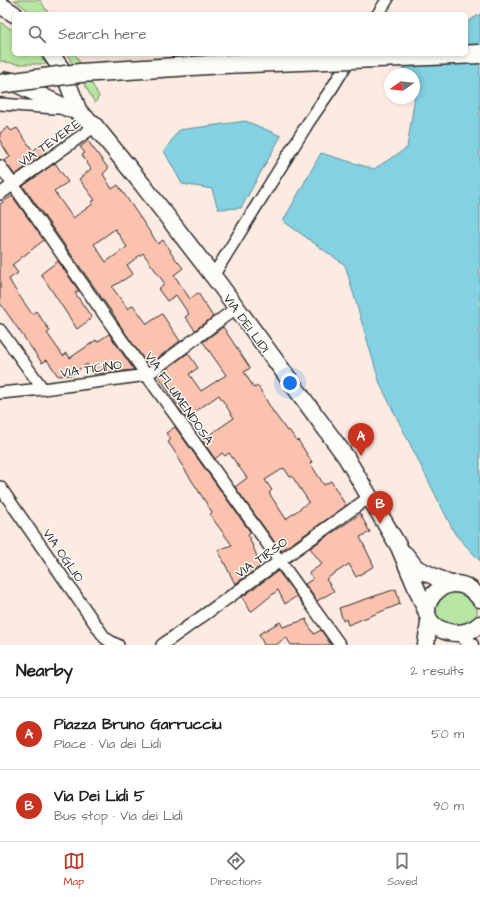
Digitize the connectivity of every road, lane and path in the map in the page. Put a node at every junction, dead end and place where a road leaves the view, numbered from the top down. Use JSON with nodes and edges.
{"nodes":[{"id":1,"x":387,"y":0,"type":"edge"},
{"id":2,"x":0,"y":5,"type":"edge"},
{"id":3,"x":379,"y":12,"type":"edge"},
{"id":4,"x":12,"y":13,"type":"edge"},
{"id":5,"x":468,"y":54,"type":"edge"},
{"id":6,"x":480,"y":54,"type":"edge"},
{"id":7,"x":52,"y":56,"type":"edge"},
{"id":8,"x":352,"y":56,"type":"edge"},
{"id":9,"x":429,"y":56,"type":"edge"},
{"id":10,"x":0,"y":76,"type":"edge"},
{"id":11,"x":0,"y":84,"type":"edge"},
{"id":12,"x":0,"y":104,"type":"edge"},
{"id":13,"x":73,"y":110,"type":"junction"},
{"id":14,"x":95,"y":126,"type":"junction"},
{"id":15,"x":0,"y":166,"type":"edge"},
{"id":16,"x":13,"y":184,"type":"junction"},
{"id":17,"x":0,"y":194,"type":"edge"},
{"id":18,"x":210,"y":273,"type":"junction"},
{"id":19,"x":236,"y":308,"type":"junction"},
{"id":20,"x":0,"y":330,"type":"edge"},
{"id":21,"x":147,"y":375,"type":"junction"},
{"id":22,"x":43,"y":389,"type":"junction"},
{"id":23,"x":0,"y":394,"type":"edge"},
{"id":24,"x":0,"y":487,"type":"edge"},
{"id":25,"x":371,"y":496,"type":"junction"},
{"id":26,"x":399,"y":547,"type":"junction"},
{"id":27,"x":279,"y":561,"type":"junction"},
{"id":28,"x":450,"y":584,"type":"junction"},
{"id":29,"x":480,"y":599,"type":"edge"},
{"id":30,"x":428,"y":617,"type":"junction"},
{"id":31,"x":480,"y":624,"type":"edge"},
{"id":32,"x":106,"y":642,"type":"edge"},
{"id":33,"x":445,"y":642,"type":"edge"},
{"id":34,"x":468,"y":642,"type":"edge"},
{"id":35,"x":165,"y":643,"type":"edge"},
{"id":36,"x":118,"y":645,"type":"edge"},
{"id":37,"x":157,"y":645,"type":"edge"},
{"id":38,"x":340,"y":645,"type":"edge"},
{"id":39,"x":426,"y":645,"type":"edge"}],
"edges":[{"from":1,"to":3,"type":"street"},
{"from":2,"to":4,"type":"main road"},
{"from":5,"to":6,"type":"main road","bridge":true},
{"from":7,"to":13,"type":"main road"},
{"from":8,"to":18,"type":"street"},
{"from":9,"to":11,"type":"main road","bridge":true},
{"from":10,"to":13,"type":"main road"},
{"from":12,"to":13,"type":"street"},
{"from":13,"to":14,"type":"main road","name":"VIA DEI LIDI"},
{"from":14,"to":16,"type":"street","name":"VIA TEVERE"},
{"from":14,"to":18,"type":"main road","name":"VIA DEI LIDI"},
{"from":15,"to":16,"type":"street","name":"VIA FLUMENDOSA"},
{"from":16,"to":17,"type":"street","name":"VIA TEVERE"},
{"from":16,"to":21,"type":"street","name":"VIA FLUMENDOSA"},
{"from":18,"to":19,"type":"main road","name":"VIA DEI LIDI"},
{"from":19,"to":21,"type":"street","name":"VIA TICINO"},
{"from":19,"to":25,"type":"main road","name":"VIA DEI LIDI"},
{"from":20,"to":22,"type":"street"},
{"from":21,"to":22,"type":"street","name":"VIA TICINO"},
{"from":21,"to":27,"type":"street","name":"VIA FLUMENDOSA"},
{"from":22,"to":23,"type":"street","name":"VIA TICINO"},
{"from":24,"to":32,"type":"street","name":"VIA OGLIO"},
{"from":25,"to":26,"type":"main road","name":"VIA DEI LIDI"},
{"from":25,"to":27,"type":"street","name":"VIA TIRSO"},
{"from":26,"to":28,"type":"main road","name":"VIA DEI LIDI"},
{"from":26,"to":30,"type":"main road","name":"VIA DEI LIDI"},
{"from":27,"to":35,"type":"street","name":"VIA TIRSO"},
{"from":27,"to":38,"type":"street","name":"VIA FLUMENDOSA"},
{"from":28,"to":29,"type":"main road","name":"VIA DEI LIDI"},
{"from":28,"to":30,"type":"main road"},
{"from":30,"to":33,"type":"main road"},
{"from":30,"to":39,"type":"main road"},
{"from":31,"to":34,"type":"main road"},
{"from":32,"to":36,"type":"street"},
{"from":33,"to":34,"type":"main road"},
{"from":35,"to":37,"type":"street","name":"VIA TIRSO"}]}
